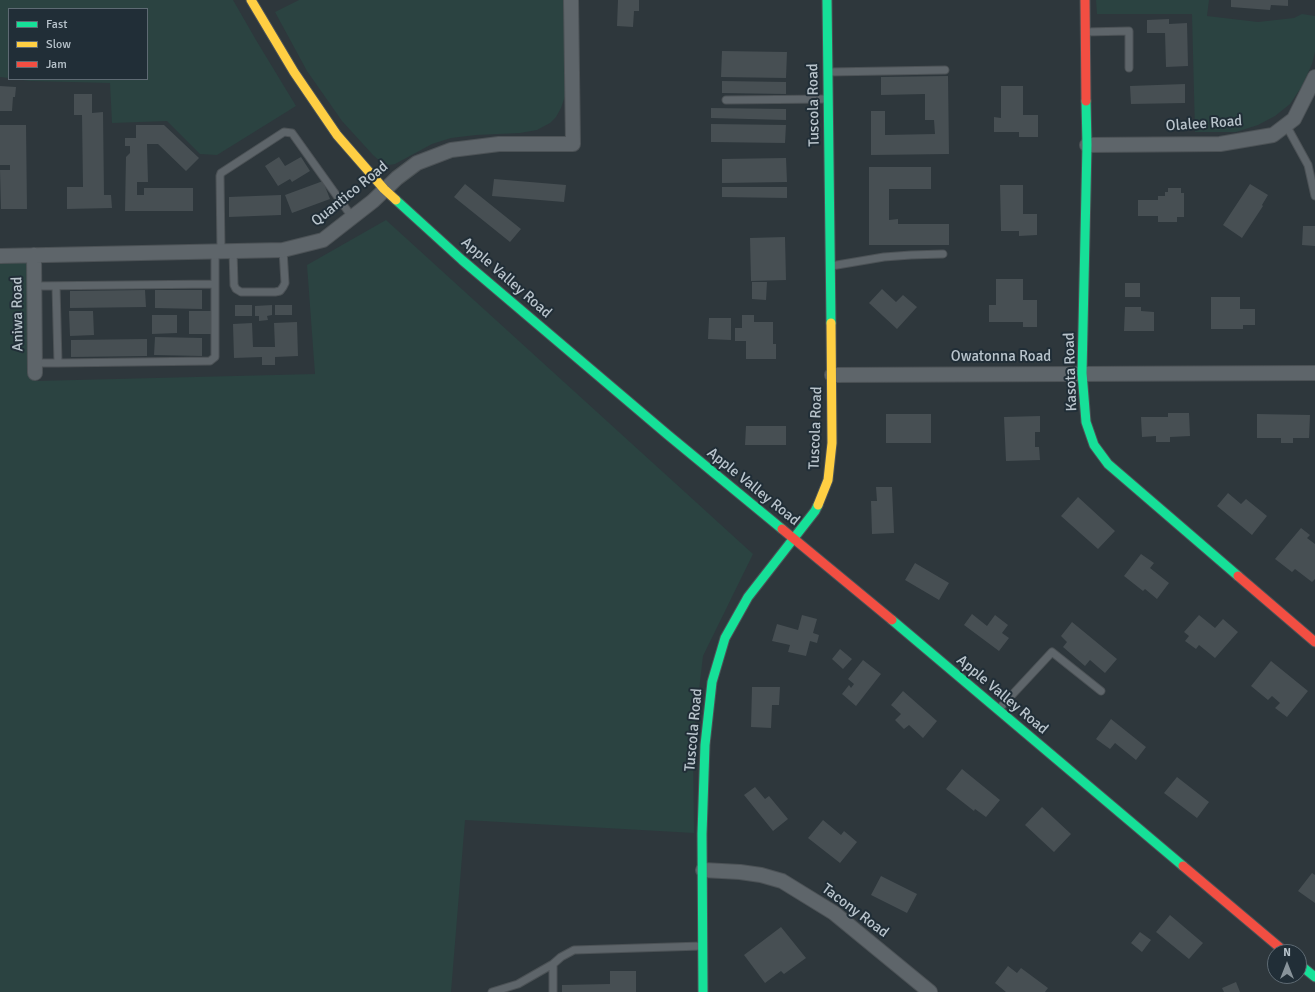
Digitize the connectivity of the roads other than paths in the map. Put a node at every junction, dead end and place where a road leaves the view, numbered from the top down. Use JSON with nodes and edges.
{"nodes":[{"id":1,"x":251,"y":0,"type":"edge"},
{"id":2,"x":571,"y":0,"type":"edge"},
{"id":3,"x":827,"y":0,"type":"edge"},
{"id":4,"x":1085,"y":0,"type":"edge"},
{"id":5,"x":1085,"y":32,"type":"junction"},
{"id":6,"x":1129,"y":68,"type":"dead end"},
{"id":7,"x":945,"y":70,"type":"dead end"},
{"id":8,"x":828,"y":72,"type":"junction"},
{"id":9,"x":1315,"y":77,"type":"edge"},
{"id":10,"x":828,"y":99,"type":"junction"},
{"id":11,"x":726,"y":100,"type":"dead end"},
{"id":12,"x":1286,"y":125,"type":"junction"},
{"id":13,"x":1088,"y":145,"type":"junction"},
{"id":14,"x":384,"y":189,"type":"junction"},
{"id":15,"x":1315,"y":196,"type":"edge"},
{"id":16,"x":352,"y":217,"type":"junction"},
{"id":17,"x":283,"y":250,"type":"junction"},
{"id":18,"x":223,"y":251,"type":"junction"},
{"id":19,"x":943,"y":254,"type":"dead end"},
{"id":20,"x":34,"y":255,"type":"junction"},
{"id":21,"x":0,"y":256,"type":"edge"},
{"id":22,"x":831,"y":266,"type":"junction"},
{"id":23,"x":215,"y":284,"type":"junction"},
{"id":24,"x":34,"y":286,"type":"junction"},
{"id":25,"x":56,"y":286,"type":"junction"},
{"id":26,"x":58,"y":363,"type":"junction"},
{"id":27,"x":35,"y":368,"type":"joint"},
{"id":28,"x":1082,"y":373,"type":"junction"},
{"id":29,"x":1315,"y":373,"type":"edge"},
{"id":30,"x":832,"y":375,"type":"junction"},
{"id":31,"x":794,"y":539,"type":"junction"},
{"id":32,"x":1315,"y":642,"type":"edge"},
{"id":33,"x":1101,"y":691,"type":"dead end"},
{"id":34,"x":998,"y":710,"type":"junction"},
{"id":35,"x":703,"y":870,"type":"junction"},
{"id":36,"x":1276,"y":944,"type":"edge"},
{"id":37,"x":702,"y":946,"type":"junction"},
{"id":38,"x":553,"y":964,"type":"junction"},
{"id":39,"x":1307,"y":970,"type":"edge"},
{"id":40,"x":1315,"y":977,"type":"edge"},
{"id":41,"x":492,"y":992,"type":"edge"},
{"id":42,"x":553,"y":992,"type":"edge"},
{"id":43,"x":703,"y":992,"type":"edge"},
{"id":44,"x":930,"y":992,"type":"edge"}],
"edges":[{"from":1,"to":14,"type":"street","name":"Apple Valley Road"},
{"from":2,"to":14,"type":"street","name":"Quantico Road"},
{"from":3,"to":8,"type":"street","name":"Tuscola Road"},
{"from":4,"to":5,"type":"street","name":"Kasota Road"},
{"from":5,"to":6,"type":"lane"},
{"from":5,"to":13,"type":"street","name":"Kasota Road"},
{"from":7,"to":8,"type":"lane"},
{"from":8,"to":10,"type":"street","name":"Tuscola Road"},
{"from":9,"to":12,"type":"street","name":"Olalee Road"},
{"from":10,"to":11,"type":"lane"},
{"from":10,"to":22,"type":"street","name":"Tuscola Road"},
{"from":12,"to":13,"type":"street","name":"Olalee Road"},
{"from":12,"to":15,"type":"lane"},
{"from":13,"to":28,"type":"street","name":"Kasota Road"},
{"from":14,"to":16,"type":"street","name":"Quantico Road"},
{"from":14,"to":31,"type":"street","name":"Apple Valley Road"},
{"from":16,"to":17,"type":"street","name":"Quantico Road"},
{"from":16,"to":18,"type":"lane"},
{"from":17,"to":18,"type":"street","name":"Quantico Road"},
{"from":17,"to":18,"type":"lane"},
{"from":18,"to":20,"type":"street","name":"Quantico Road"},
{"from":18,"to":23,"type":"lane"},
{"from":19,"to":22,"type":"lane"},
{"from":20,"to":21,"type":"street","name":"Quantico Road"},
{"from":20,"to":24,"type":"street","name":"Aniwa Road"},
{"from":22,"to":30,"type":"street","name":"Tuscola Road"},
{"from":23,"to":25,"type":"lane"},
{"from":23,"to":26,"type":"lane"},
{"from":24,"to":25,"type":"lane"},
{"from":24,"to":27,"type":"street","name":"Aniwa Road"},
{"from":25,"to":26,"type":"lane"},
{"from":26,"to":27,"type":"lane"},
{"from":28,"to":29,"type":"street","name":"Owatonna Road"},
{"from":28,"to":30,"type":"street","name":"Owatonna Road"},
{"from":28,"to":32,"type":"street","name":"Kasota Road"},
{"from":30,"to":31,"type":"street","name":"Tuscola Road"},
{"from":31,"to":34,"type":"street","name":"Apple Valley Road"},
{"from":31,"to":35,"type":"street","name":"Tuscola Road"},
{"from":33,"to":34,"type":"lane"},
{"from":34,"to":36,"type":"street","name":"Apple Valley Road"},
{"from":35,"to":37,"type":"street","name":"Tuscola Road"},
{"from":35,"to":44,"type":"street","name":"Tacony Road"},
{"from":37,"to":38,"type":"lane"},
{"from":37,"to":43,"type":"street","name":"Tuscola Road"},
{"from":38,"to":41,"type":"lane"},
{"from":38,"to":42,"type":"lane"},
{"from":39,"to":40,"type":"street"}]}
